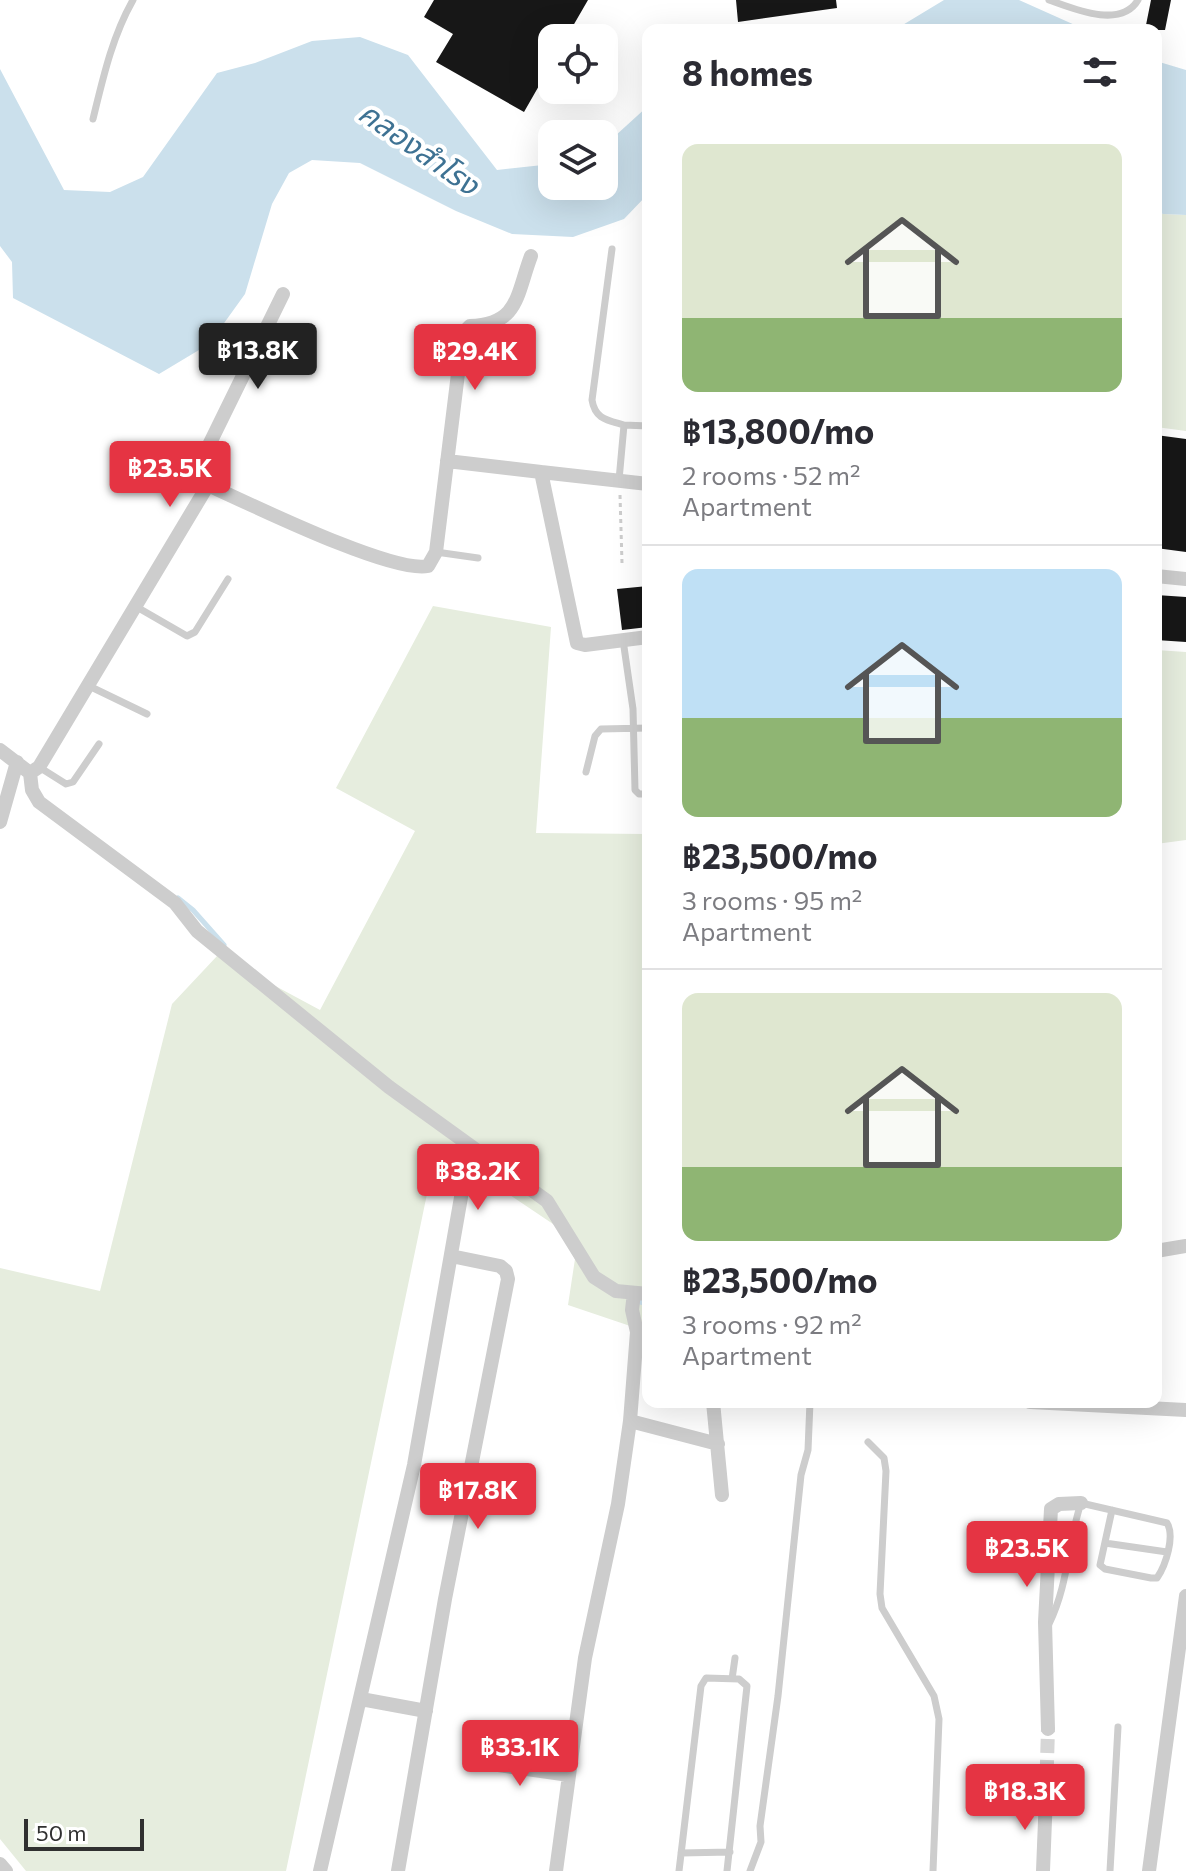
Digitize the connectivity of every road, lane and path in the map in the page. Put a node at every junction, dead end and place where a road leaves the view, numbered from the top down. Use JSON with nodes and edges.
{"nodes":[{"id":1,"x":133,"y":0,"type":"edge"},
{"id":2,"x":1049,"y":0,"type":"edge"},
{"id":3,"x":1138,"y":0,"type":"edge"},
{"id":4,"x":93,"y":119,"type":"dead end"},
{"id":5,"x":612,"y":249,"type":"dead end"},
{"id":6,"x":531,"y":256,"type":"dead end"},
{"id":7,"x":283,"y":294,"type":"dead end"},
{"id":8,"x":624,"y":425,"type":"junction"},
{"id":9,"x":642,"y":426,"type":"edge"},
{"id":10,"x":447,"y":461,"type":"junction"},
{"id":11,"x":541,"y":472,"type":"junction"},
{"id":12,"x":619,"y":481,"type":"junction"},
{"id":13,"x":642,"y":483,"type":"edge"},
{"id":14,"x":208,"y":485,"type":"junction"},
{"id":15,"x":436,"y":552,"type":"junction"},
{"id":16,"x":478,"y":558,"type":"dead end"},
{"id":17,"x":622,"y":563,"type":"dead end"},
{"id":18,"x":1162,"y":577,"type":"edge"},
{"id":19,"x":228,"y":579,"type":"dead end"},
{"id":20,"x":1186,"y":579,"type":"edge"},
{"id":21,"x":135,"y":606,"type":"junction"},
{"id":22,"x":642,"y":638,"type":"edge"},
{"id":23,"x":623,"y":640,"type":"junction"},
{"id":24,"x":89,"y":686,"type":"junction"},
{"id":25,"x":147,"y":714,"type":"dead end"},
{"id":26,"x":634,"y":727,"type":"junction"},
{"id":27,"x":642,"y":728,"type":"edge"},
{"id":28,"x":99,"y":744,"type":"dead end"},
{"id":29,"x":0,"y":750,"type":"edge"},
{"id":30,"x":17,"y":762,"type":"junction"},
{"id":31,"x":35,"y":770,"type":"junction"},
{"id":32,"x":586,"y":772,"type":"dead end"},
{"id":33,"x":642,"y":794,"type":"edge"},
{"id":34,"x":0,"y":822,"type":"edge"},
{"id":35,"x":468,"y":1154,"type":"junction"},
{"id":36,"x":1186,"y":1246,"type":"edge"},
{"id":37,"x":1162,"y":1250,"type":"edge"},
{"id":38,"x":451,"y":1256,"type":"junction"},
{"id":39,"x":637,"y":1298,"type":"edge"},
{"id":40,"x":714,"y":1408,"type":"edge"},
{"id":41,"x":810,"y":1408,"type":"edge"},
{"id":42,"x":1147,"y":1408,"type":"edge"},
{"id":43,"x":1186,"y":1410,"type":"edge"},
{"id":44,"x":630,"y":1421,"type":"junction"},
{"id":45,"x":868,"y":1442,"type":"dead end"},
{"id":46,"x":718,"y":1444,"type":"junction"},
{"id":47,"x":722,"y":1495,"type":"dead end"},
{"id":48,"x":1081,"y":1503,"type":"junction"},
{"id":49,"x":1112,"y":1510,"type":"junction"},
{"id":50,"x":1105,"y":1543,"type":"junction"},
{"id":51,"x":1167,"y":1552,"type":"junction"},
{"id":52,"x":1186,"y":1596,"type":"edge"},
{"id":53,"x":1045,"y":1633,"type":"junction"},
{"id":54,"x":735,"y":1658,"type":"dead end"},
{"id":55,"x":732,"y":1679,"type":"junction"},
{"id":56,"x":361,"y":1699,"type":"junction"},
{"id":57,"x":426,"y":1711,"type":"junction"},
{"id":58,"x":1118,"y":1727,"type":"dead end"},
{"id":59,"x":1048,"y":1729,"type":"tunnel mouth"},
{"id":60,"x":477,"y":1762,"type":"dead end"},
{"id":61,"x":569,"y":1775,"type":"junction"},
{"id":62,"x":1046,"y":1795,"type":"tunnel mouth"},
{"id":63,"x":730,"y":1852,"type":"junction"},
{"id":64,"x":681,"y":1853,"type":"junction"},
{"id":65,"x":0,"y":1864,"type":"edge"},
{"id":66,"x":6,"y":1871,"type":"edge"},
{"id":67,"x":320,"y":1871,"type":"edge"},
{"id":68,"x":398,"y":1871,"type":"edge"},
{"id":69,"x":556,"y":1871,"type":"edge"},
{"id":70,"x":679,"y":1871,"type":"edge"},
{"id":71,"x":727,"y":1871,"type":"edge"},
{"id":72,"x":750,"y":1871,"type":"edge"},
{"id":73,"x":933,"y":1871,"type":"edge"},
{"id":74,"x":1043,"y":1871,"type":"edge"},
{"id":75,"x":1110,"y":1871,"type":"edge"},
{"id":76,"x":1149,"y":1871,"type":"edge"}],
"edges":[{"from":1,"to":4,"type":"lane"},
{"from":2,"to":3,"type":"lane"},
{"from":5,"to":8,"type":"lane"},
{"from":6,"to":10,"type":"street"},
{"from":7,"to":14,"type":"street"},
{"from":8,"to":9,"type":"lane"},
{"from":8,"to":12,"type":"lane"},
{"from":10,"to":11,"type":"street"},
{"from":10,"to":15,"type":"street"},
{"from":11,"to":12,"type":"street"},
{"from":11,"to":23,"type":"street"},
{"from":12,"to":13,"type":"street"},
{"from":12,"to":17,"type":"path"},
{"from":14,"to":15,"type":"street"},
{"from":14,"to":21,"type":"street"},
{"from":15,"to":16,"type":"lane"},
{"from":18,"to":20,"type":"street"},
{"from":19,"to":21,"type":"lane"},
{"from":21,"to":24,"type":"street"},
{"from":22,"to":23,"type":"street"},
{"from":23,"to":26,"type":"lane"},
{"from":24,"to":25,"type":"lane"},
{"from":24,"to":31,"type":"street"},
{"from":26,"to":27,"type":"lane"},
{"from":26,"to":32,"type":"lane"},
{"from":26,"to":33,"type":"lane"},
{"from":28,"to":31,"type":"lane"},
{"from":29,"to":30,"type":"street"},
{"from":30,"to":31,"type":"street"},
{"from":30,"to":34,"type":"street"},
{"from":31,"to":35,"type":"street"},
{"from":35,"to":38,"type":"street"},
{"from":35,"to":39,"type":"street"},
{"from":36,"to":37,"type":"street"},
{"from":38,"to":56,"type":"street"},
{"from":38,"to":57,"type":"street"},
{"from":39,"to":44,"type":"street"},
{"from":40,"to":46,"type":"street"},
{"from":41,"to":72,"type":"lane"},
{"from":42,"to":43,"type":"street"},
{"from":44,"to":46,"type":"street"},
{"from":44,"to":61,"type":"street"},
{"from":45,"to":73,"type":"lane"},
{"from":46,"to":47,"type":"street"},
{"from":48,"to":49,"type":"lane"},
{"from":48,"to":53,"type":"lane"},
{"from":48,"to":53,"type":"street"},
{"from":49,"to":50,"type":"lane"},
{"from":49,"to":51,"type":"lane"},
{"from":50,"to":51,"type":"lane"},
{"from":50,"to":51,"type":"lane"},
{"from":52,"to":76,"type":"street"},
{"from":53,"to":59,"type":"street"},
{"from":54,"to":55,"type":"lane"},
{"from":55,"to":63,"type":"lane"},
{"from":55,"to":64,"type":"lane"},
{"from":56,"to":57,"type":"street"},
{"from":56,"to":67,"type":"street"},
{"from":57,"to":68,"type":"street"},
{"from":58,"to":75,"type":"lane"},
{"from":60,"to":61,"type":"street"},
{"from":61,"to":69,"type":"street"},
{"from":62,"to":74,"type":"street"},
{"from":63,"to":64,"type":"lane"},
{"from":63,"to":71,"type":"lane"},
{"from":64,"to":70,"type":"lane"},
{"from":65,"to":66,"type":"street"}]}
